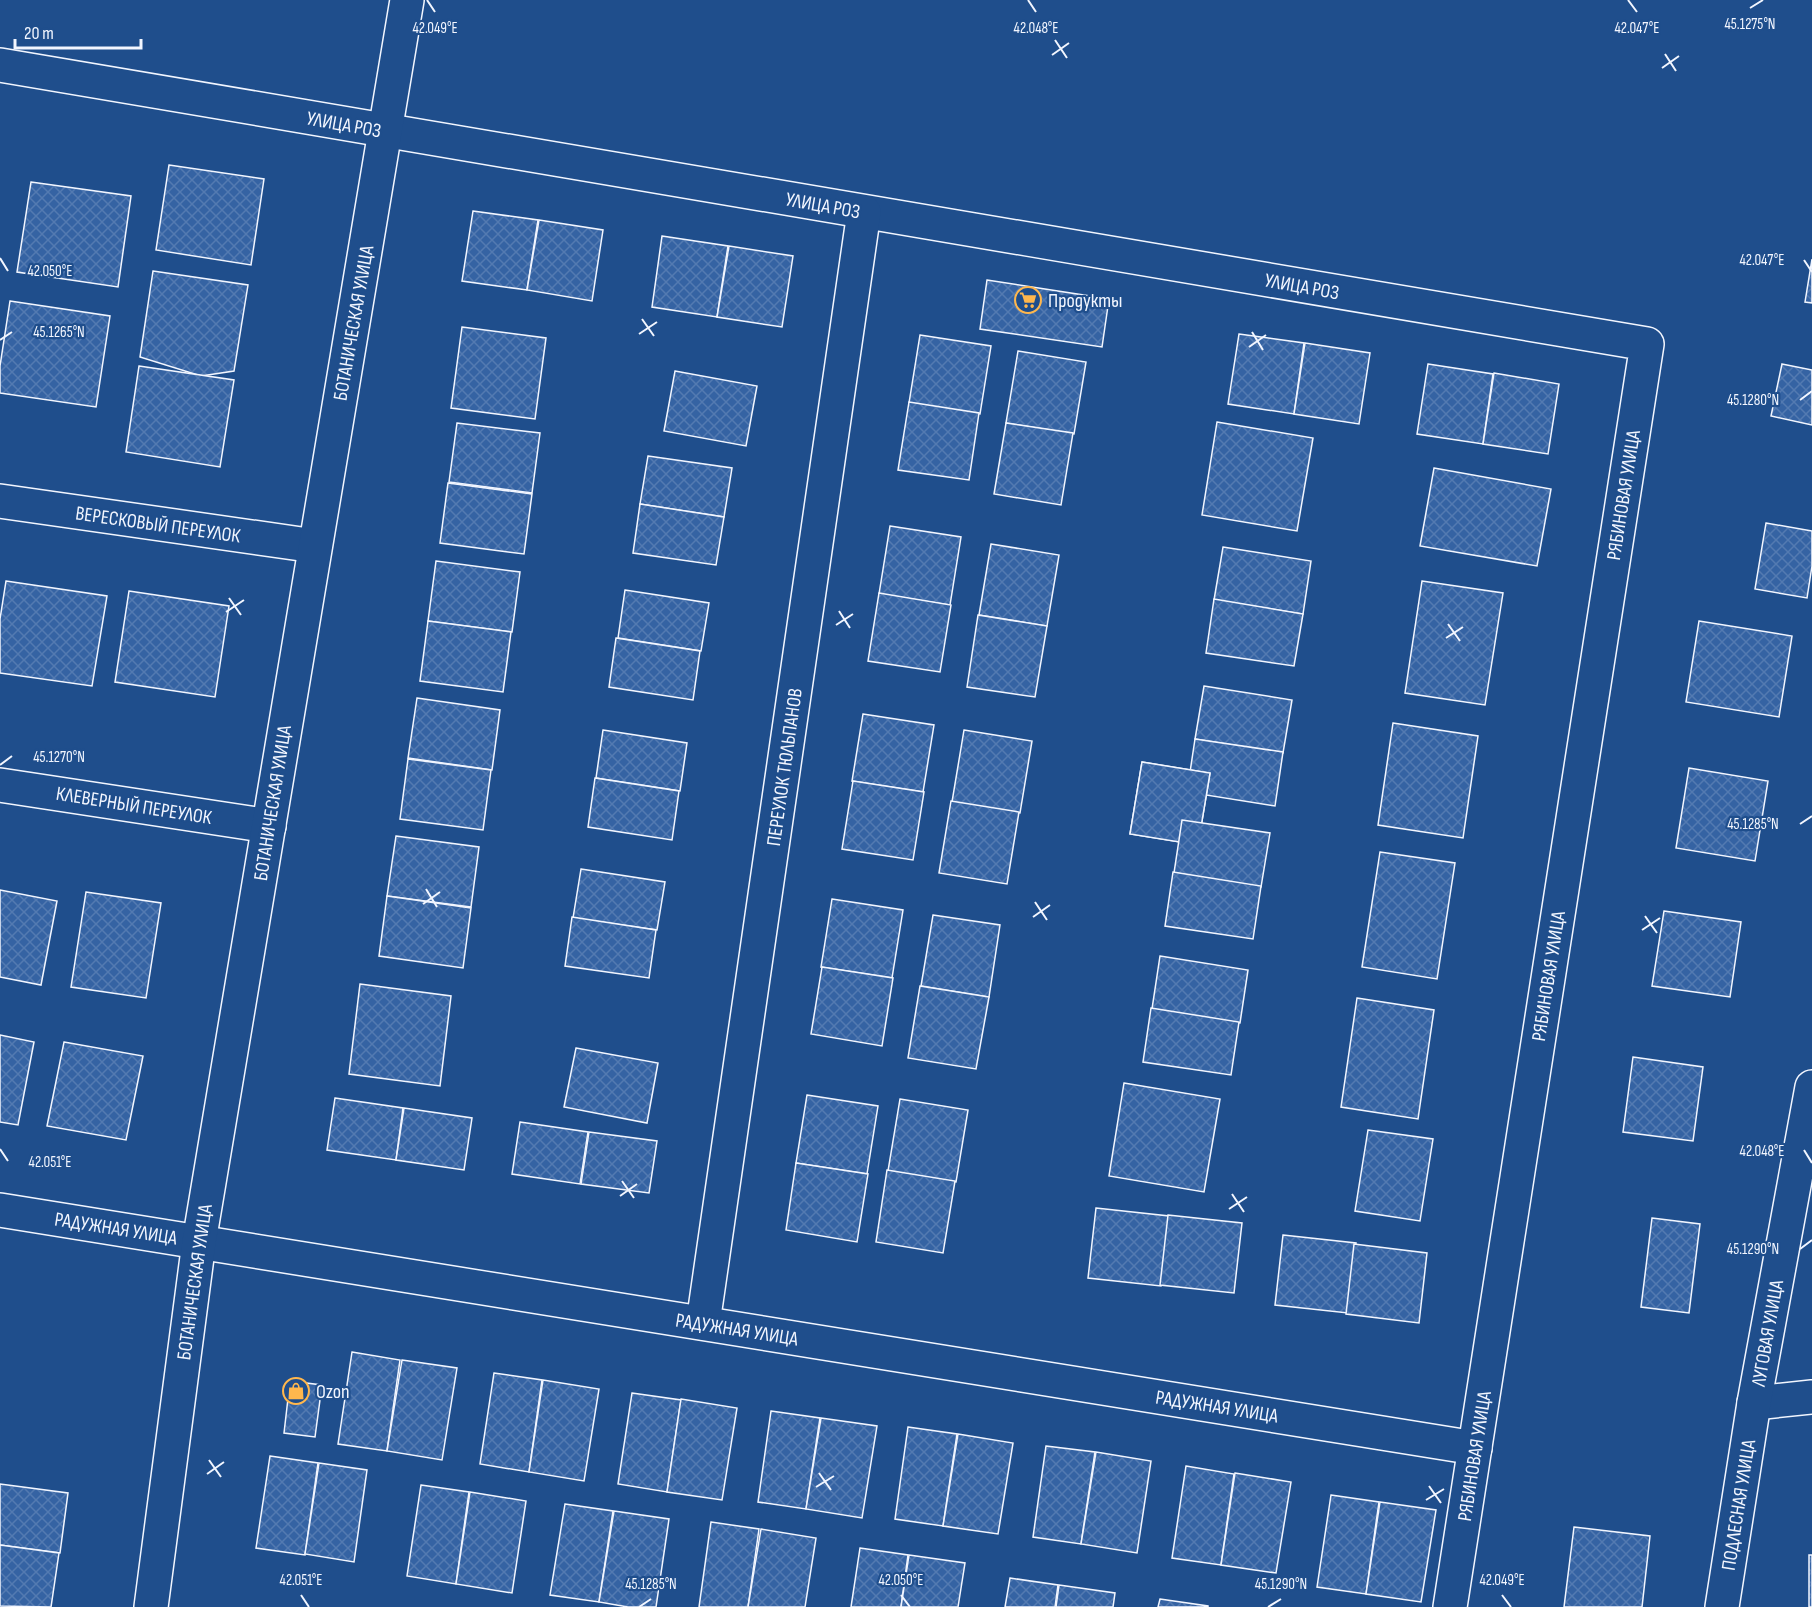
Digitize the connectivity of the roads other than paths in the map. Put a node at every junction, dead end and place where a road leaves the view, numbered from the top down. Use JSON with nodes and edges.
{"nodes":[{"id":1,"x":406,"y":0,"type":"edge"},
{"id":2,"x":0,"y":65,"type":"edge"},
{"id":3,"x":385,"y":131,"type":"junction"},
{"id":4,"x":864,"y":212,"type":"junction"},
{"id":5,"x":1647,"y":344,"type":"joint"},
{"id":6,"x":0,"y":501,"type":"edge"},
{"id":7,"x":315,"y":546,"type":"junction"},
{"id":8,"x":0,"y":785,"type":"edge"},
{"id":9,"x":268,"y":825,"type":"junction"},
{"id":10,"x":1812,"y":1086,"type":"edge"},
{"id":11,"x":0,"y":1210,"type":"edge"},
{"id":12,"x":199,"y":1242,"type":"junction"},
{"id":13,"x":703,"y":1323,"type":"junction"},
{"id":14,"x":1812,"y":1397,"type":"edge"},
{"id":15,"x":1754,"y":1402,"type":"junction"},
{"id":16,"x":1475,"y":1448,"type":"junction"},
{"id":17,"x":151,"y":1607,"type":"edge"},
{"id":18,"x":1450,"y":1607,"type":"edge"},
{"id":19,"x":1722,"y":1607,"type":"edge"}],
"edges":[{"from":1,"to":3,"type":"street","name":"БОТАНИЧЕСКАЯ УЛИЦА"},
{"from":2,"to":3,"type":"street","name":"УЛИЦА РОЗ"},
{"from":3,"to":4,"type":"street","name":"УЛИЦА РОЗ"},
{"from":3,"to":7,"type":"street","name":"БОТАНИЧЕСКАЯ УЛИЦА"},
{"from":4,"to":5,"type":"street","name":"УЛИЦА РОЗ"},
{"from":4,"to":13,"type":"street","name":"ПЕРЕУЛОК ТЮЛЬПАНОВ"},
{"from":5,"to":16,"type":"street","name":"РЯБИНОВАЯ УЛИЦА"},
{"from":6,"to":7,"type":"street","name":"ВЕРЕСКОВЫЙ ПЕРЕУЛОК"},
{"from":7,"to":9,"type":"street","name":"БОТАНИЧЕСКАЯ УЛИЦА"},
{"from":8,"to":9,"type":"street","name":"КЛЕВЕРНЫЙ ПЕРЕУЛОК"},
{"from":9,"to":12,"type":"street","name":"БОТАНИЧЕСКАЯ УЛИЦА"},
{"from":10,"to":15,"type":"street","name":"ЛУГОВАЯ УЛИЦА"},
{"from":11,"to":12,"type":"street","name":"РАДУЖНАЯ УЛИЦА"},
{"from":12,"to":13,"type":"street","name":"РАДУЖНАЯ УЛИЦА"},
{"from":12,"to":17,"type":"street","name":"БОТАНИЧЕСКАЯ УЛИЦА"},
{"from":13,"to":16,"type":"street","name":"РАДУЖНАЯ УЛИЦА"},
{"from":14,"to":15,"type":"street"},
{"from":15,"to":19,"type":"street","name":"ПОДЛЕСНАЯ УЛИЦА"},
{"from":16,"to":18,"type":"street","name":"РЯБИНОВАЯ УЛИЦА"}]}
